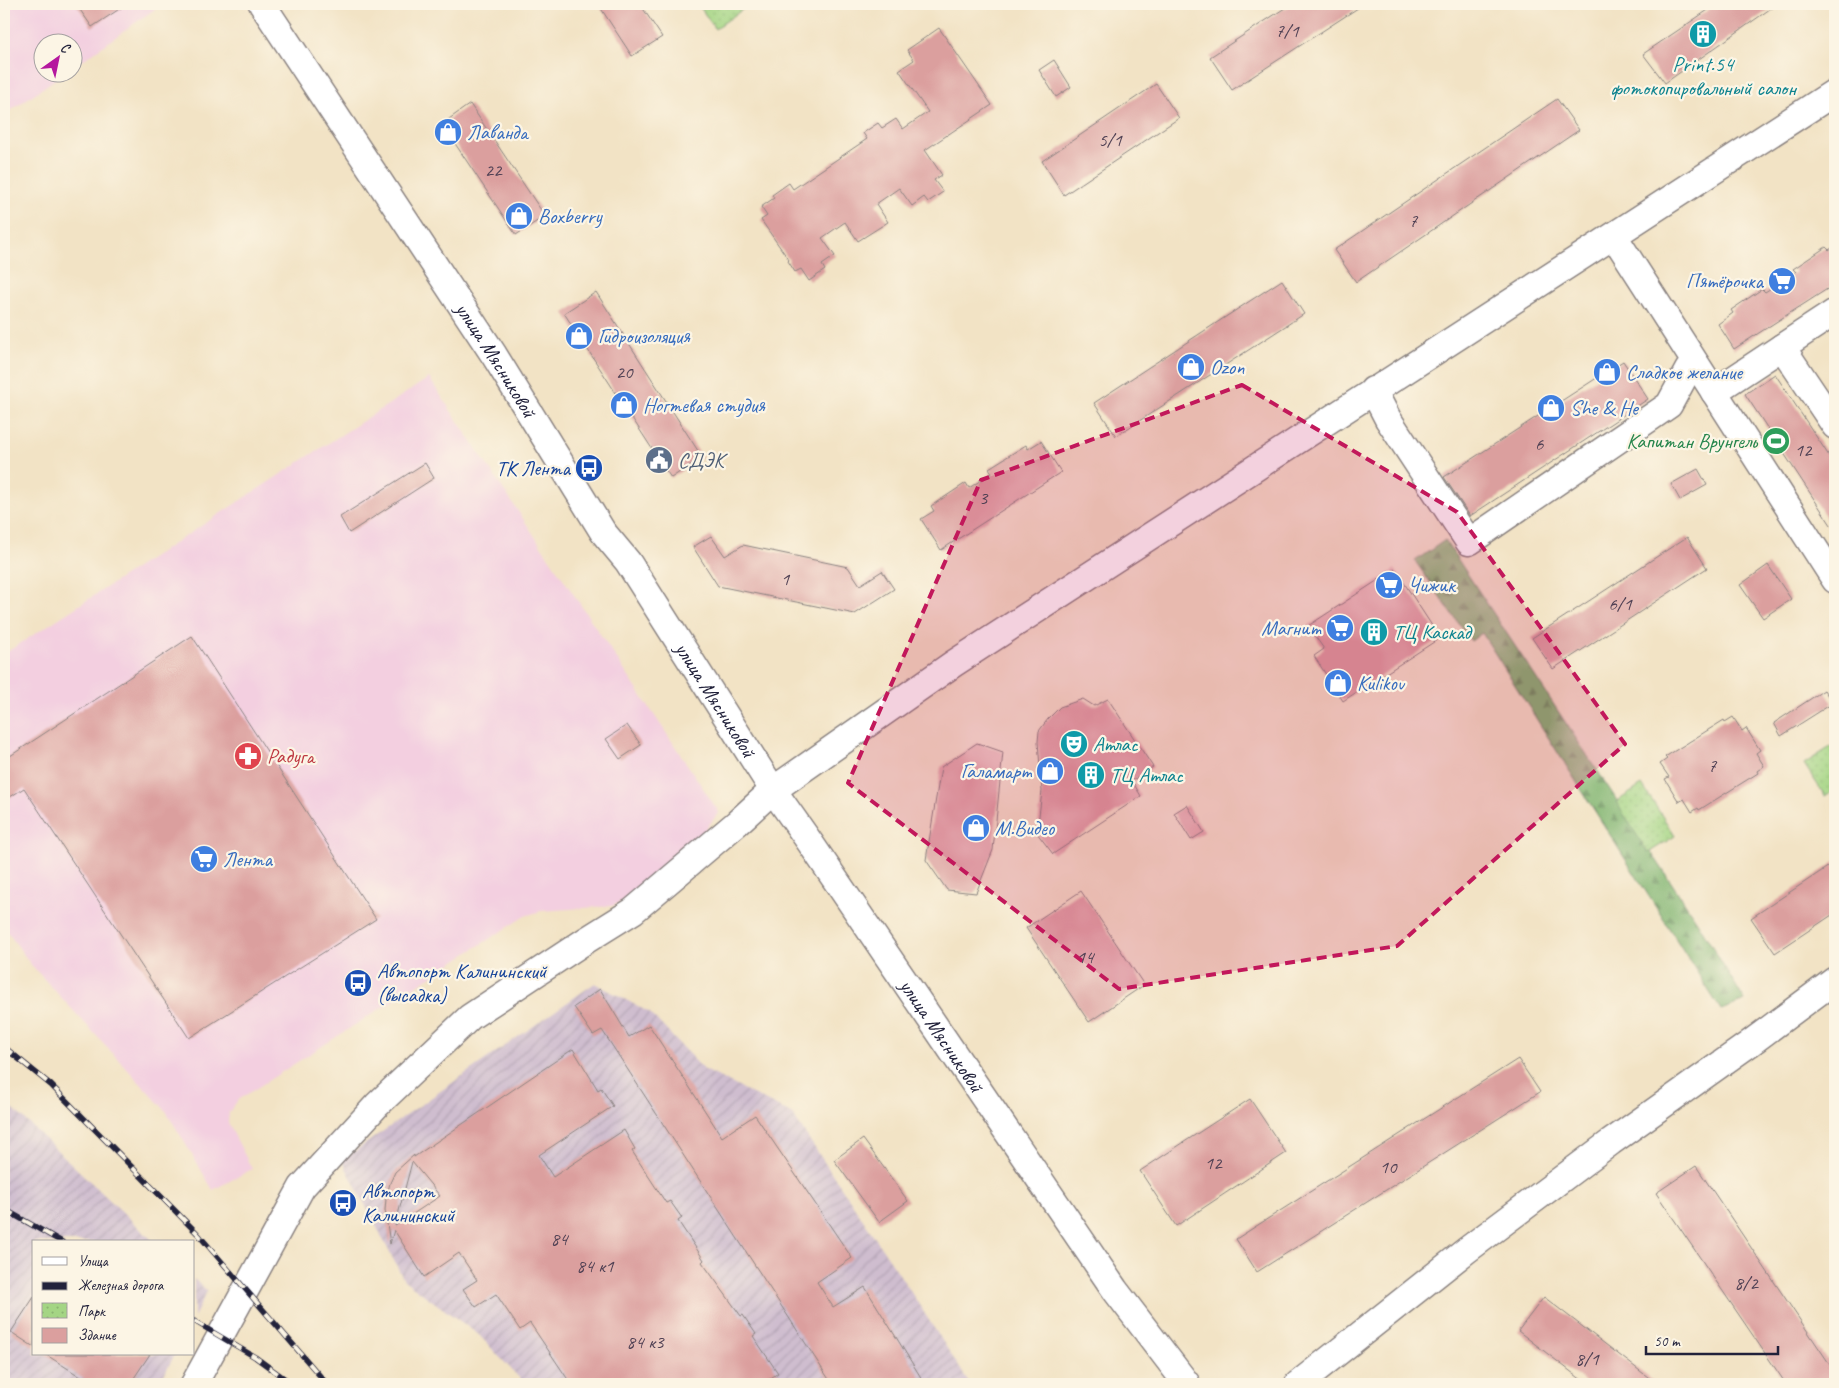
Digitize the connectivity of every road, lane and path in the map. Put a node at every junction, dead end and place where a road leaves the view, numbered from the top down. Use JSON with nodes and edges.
{"nodes":[{"id":1,"x":262,"y":4,"type":"edge"},
{"id":2,"x":1835,"y":92,"type":"edge"},
{"id":3,"x":1614,"y":236,"type":"junction"},
{"id":4,"x":1835,"y":312,"type":"edge"},
{"id":5,"x":1782,"y":347,"type":"junction"},
{"id":6,"x":1688,"y":370,"type":"dead end"},
{"id":7,"x":1373,"y":390,"type":"junction"},
{"id":8,"x":1714,"y":392,"type":"junction"},
{"id":9,"x":1835,"y":426,"type":"edge"},
{"id":10,"x":1835,"y":580,"type":"edge"},
{"id":11,"x":773,"y":790,"type":"junction"},
{"id":12,"x":1835,"y":980,"type":"edge"},
{"id":13,"x":194,"y":1384,"type":"edge"},
{"id":14,"x":1187,"y":1384,"type":"edge"},
{"id":15,"x":1298,"y":1384,"type":"edge"}],
"edges":[{"from":1,"to":11,"type":"street","name":"улица Мясниковой"},
{"from":2,"to":3,"type":"street"},
{"from":3,"to":7,"type":"street"},
{"from":3,"to":8,"type":"street"},
{"from":4,"to":5,"type":"street"},
{"from":5,"to":8,"type":"street"},
{"from":5,"to":9,"type":"street"},
{"from":6,"to":7,"type":"street"},
{"from":7,"to":11,"type":"street"},
{"from":8,"to":10,"type":"street"},
{"from":11,"to":13,"type":"street"},
{"from":11,"to":14,"type":"street","name":"улица Мясниковой"},
{"from":12,"to":15,"type":"street"}]}
